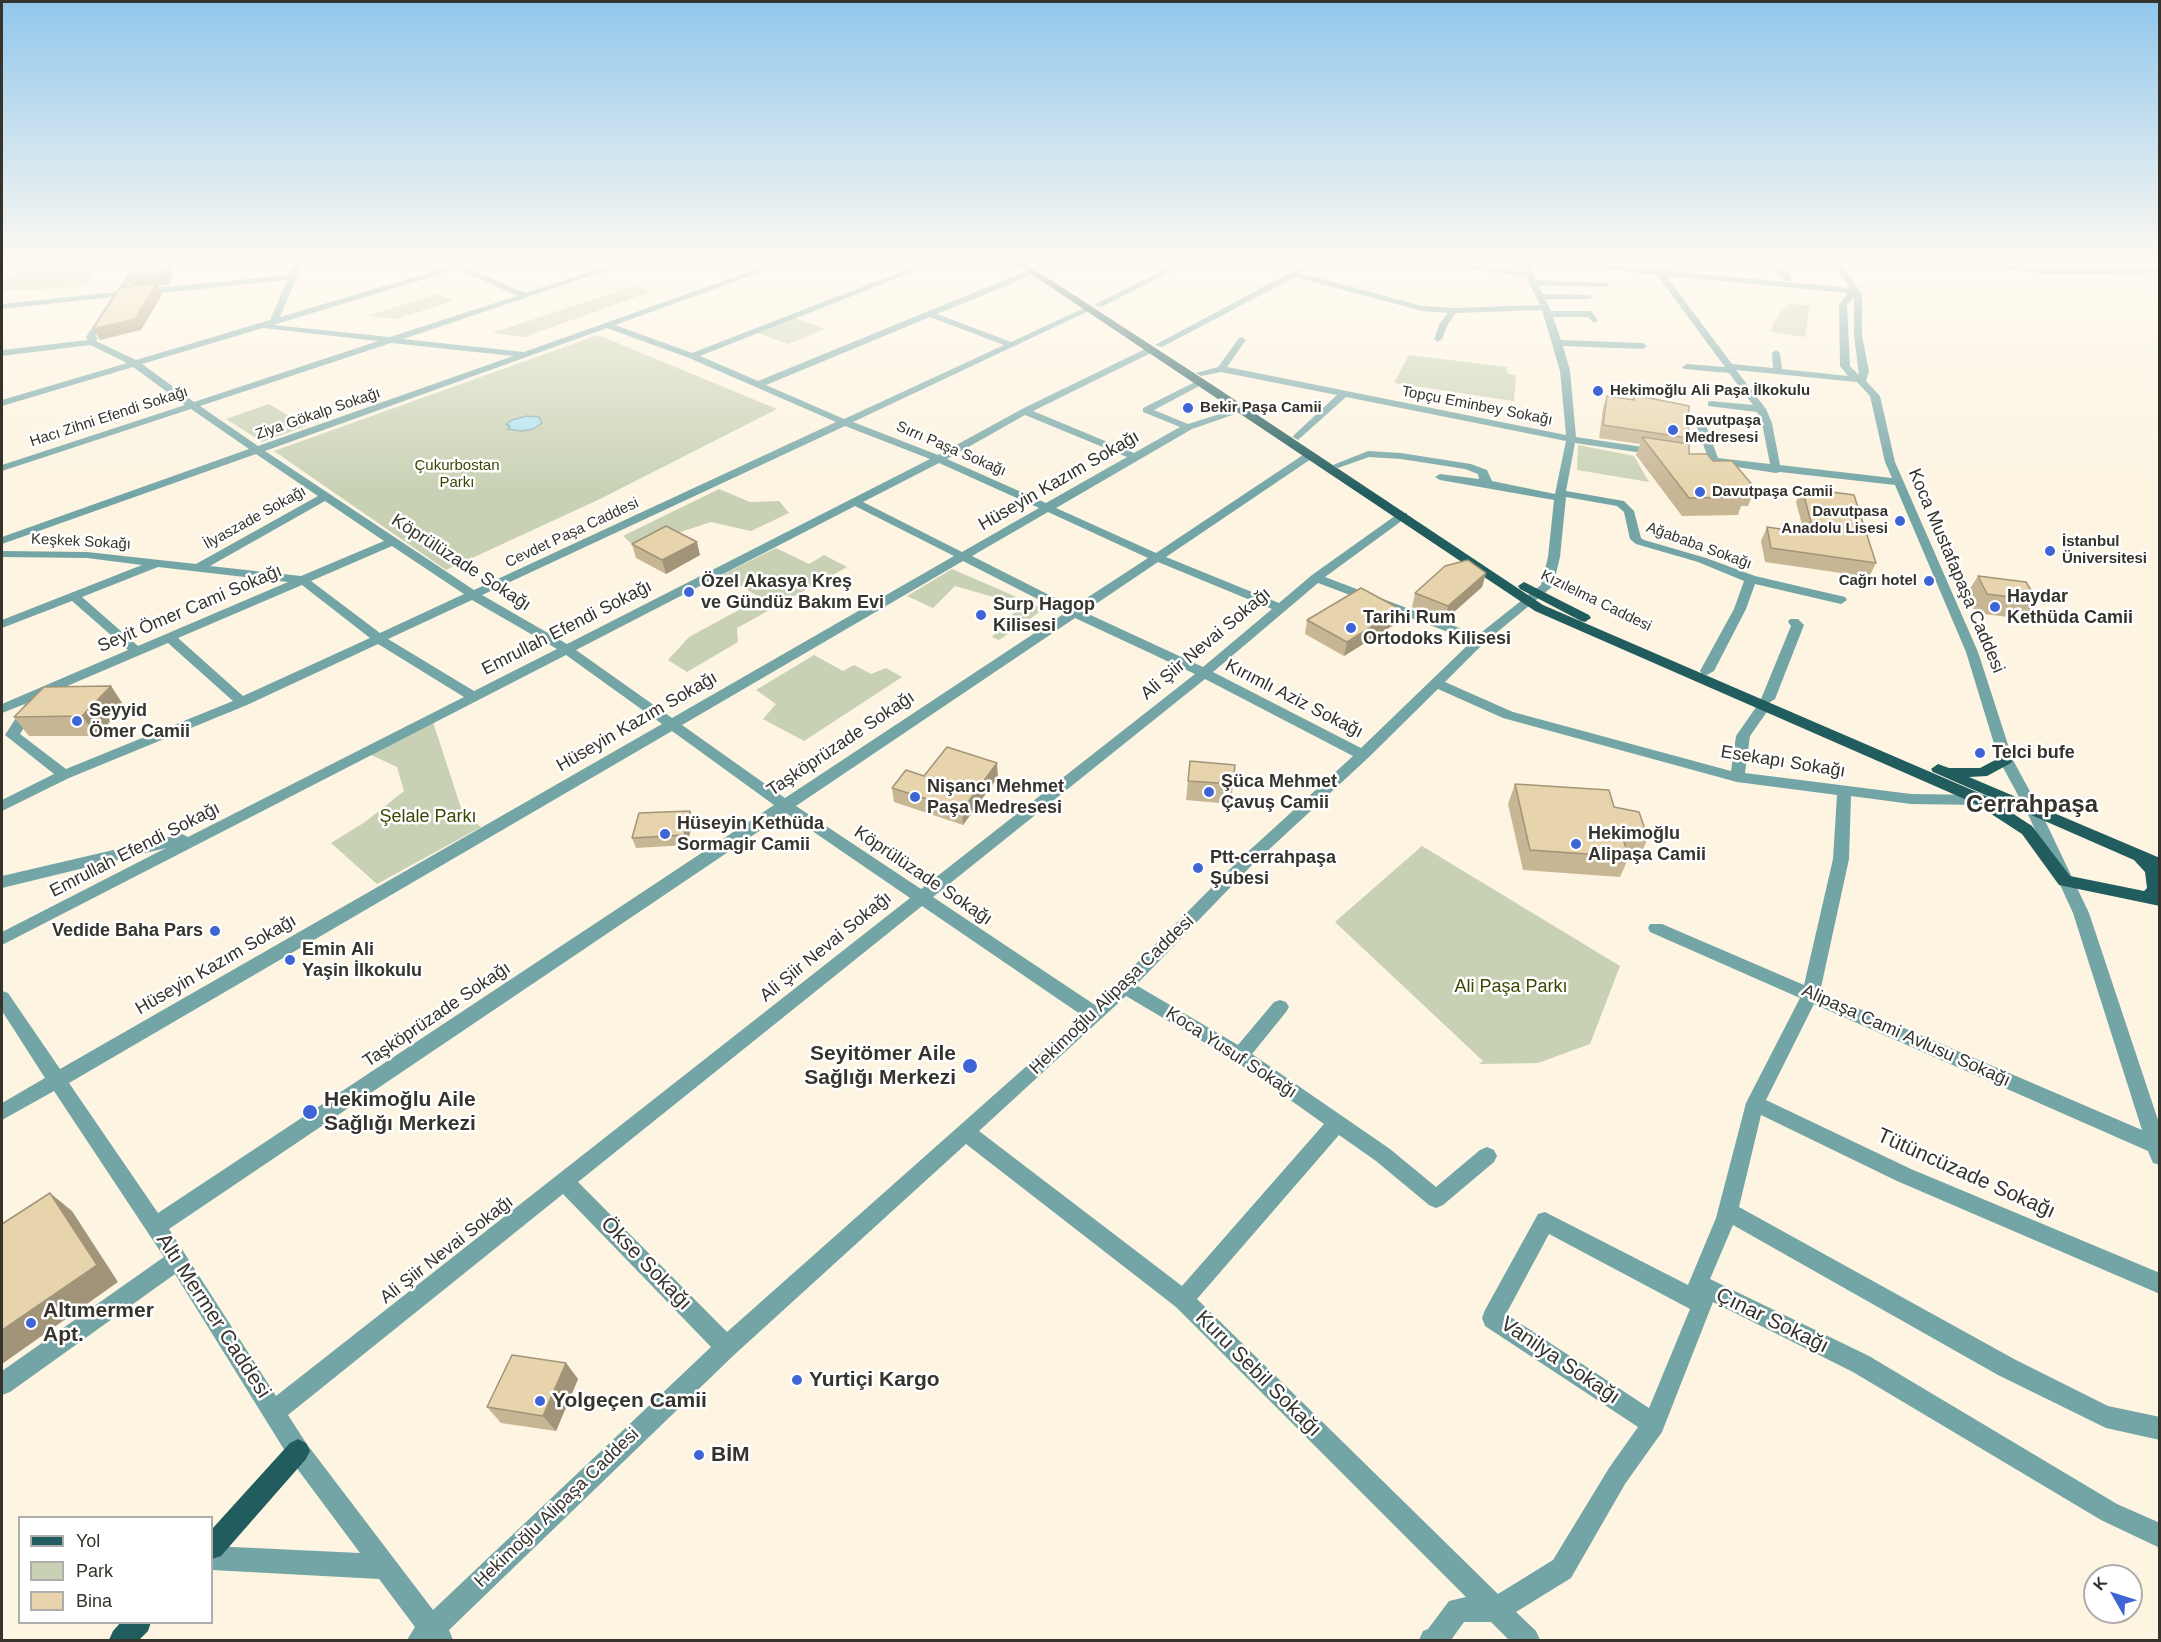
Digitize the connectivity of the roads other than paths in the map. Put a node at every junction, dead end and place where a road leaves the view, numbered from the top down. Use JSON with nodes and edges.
{"nodes":[{"id":1,"x":1242,"y":340,"type":"dead end"},
{"id":2,"x":209,"y":341,"type":"edge"},
{"id":3,"x":392,"y":341,"type":"edge"},
{"id":4,"x":400,"y":341,"type":"edge"},
{"id":5,"x":567,"y":341,"type":"edge"},
{"id":6,"x":649,"y":341,"type":"edge"},
{"id":7,"x":732,"y":341,"type":"edge"},
{"id":8,"x":864,"y":341,"type":"edge"},
{"id":9,"x":1000,"y":341,"type":"edge"},
{"id":10,"x":1021,"y":341,"type":"edge"},
{"id":11,"x":1145,"y":341,"type":"edge"},
{"id":12,"x":1167,"y":341,"type":"edge"},
{"id":13,"x":1710,"y":341,"type":"edge"},
{"id":14,"x":1843,"y":341,"type":"edge"},
{"id":15,"x":1859,"y":341,"type":"edge"},
{"id":16,"x":91,"y":342,"type":"joint"},
{"id":17,"x":1558,"y":343,"type":"joint"},
{"id":18,"x":1012,"y":345,"type":"junction"},
{"id":19,"x":1643,"y":346,"type":"dead end"},
{"id":20,"x":1155,"y":347,"type":"junction"},
{"id":21,"x":2,"y":353,"type":"edge"},
{"id":22,"x":1776,"y":353,"type":"dead end"},
{"id":23,"x":526,"y":355,"type":"junction"},
{"id":24,"x":692,"y":356,"type":"junction"},
{"id":25,"x":134,"y":363,"type":"junction"},
{"id":26,"x":1687,"y":367,"type":"dead end"},
{"id":27,"x":1730,"y":368,"type":"junction"},
{"id":28,"x":1221,"y":369,"type":"junction"},
{"id":29,"x":1778,"y":371,"type":"junction"},
{"id":30,"x":1202,"y":378,"type":"junction"},
{"id":31,"x":1862,"y":380,"type":"junction"},
{"id":32,"x":757,"y":385,"type":"junction"},
{"id":33,"x":1343,"y":394,"type":"junction"},
{"id":34,"x":2,"y":403,"type":"edge"},
{"id":35,"x":1711,"y":404,"type":"dead end"},
{"id":36,"x":192,"y":406,"type":"junction"},
{"id":37,"x":1761,"y":409,"type":"junction"},
{"id":38,"x":1242,"y":410,"type":"junction"},
{"id":39,"x":1024,"y":411,"type":"junction"},
{"id":40,"x":1699,"y":420,"type":"dead end"},
{"id":41,"x":846,"y":423,"type":"junction"},
{"id":42,"x":1188,"y":427,"type":"junction"},
{"id":43,"x":1298,"y":437,"type":"junction"},
{"id":44,"x":1571,"y":439,"type":"junction"},
{"id":45,"x":259,"y":450,"type":"junction"},
{"id":46,"x":1668,"y":454,"type":"edge"},
{"id":47,"x":1310,"y":455,"type":"junction"},
{"id":48,"x":1135,"y":457,"type":"junction"},
{"id":49,"x":939,"y":459,"type":"junction"},
{"id":50,"x":1338,"y":465,"type":"junction"},
{"id":51,"x":2,"y":468,"type":"edge"},
{"id":52,"x":1776,"y":470,"type":"junction"},
{"id":53,"x":1440,"y":477,"type":"dead end"},
{"id":54,"x":1897,"y":482,"type":"junction"},
{"id":55,"x":1488,"y":484,"type":"junction"},
{"id":56,"x":1560,"y":495,"type":"junction"},
{"id":57,"x":326,"y":496,"type":"junction"},
{"id":58,"x":853,"y":501,"type":"junction"},
{"id":59,"x":1048,"y":508,"type":"junction"},
{"id":60,"x":1403,"y":515,"type":"junction"},
{"id":61,"x":2,"y":541,"type":"edge"},
{"id":62,"x":393,"y":541,"type":"junction"},
{"id":63,"x":2,"y":554,"type":"edge"},
{"id":64,"x":963,"y":556,"type":"junction"},
{"id":65,"x":1156,"y":557,"type":"junction"},
{"id":66,"x":160,"y":562,"type":"junction"},
{"id":67,"x":199,"y":567,"type":"junction"},
{"id":68,"x":1316,"y":578,"type":"junction"},
{"id":69,"x":1751,"y":579,"type":"junction"},
{"id":70,"x":303,"y":580,"type":"junction"},
{"id":71,"x":473,"y":595,"type":"junction"},
{"id":72,"x":74,"y":596,"type":"junction"},
{"id":73,"x":1534,"y":598,"type":"junction"},
{"id":74,"x":1841,"y":600,"type":"dead end"},
{"id":75,"x":1278,"y":608,"type":"junction"},
{"id":76,"x":1073,"y":612,"type":"junction"},
{"id":77,"x":1794,"y":622,"type":"dead end"},
{"id":78,"x":2,"y":624,"type":"edge"},
{"id":79,"x":170,"y":638,"type":"junction"},
{"id":80,"x":378,"y":638,"type":"junction"},
{"id":81,"x":1480,"y":640,"type":"junction"},
{"id":82,"x":566,"y":649,"type":"junction"},
{"id":83,"x":137,"y":652,"type":"junction"},
{"id":84,"x":1707,"y":671,"type":"junction"},
{"id":85,"x":1204,"y":673,"type":"junction"},
{"id":86,"x":78,"y":678,"type":"junction"},
{"id":87,"x":1437,"y":683,"type":"junction"},
{"id":88,"x":474,"y":697,"type":"junction"},
{"id":89,"x":242,"y":702,"type":"junction"},
{"id":90,"x":1766,"y":703,"type":"junction"},
{"id":91,"x":2,"y":709,"type":"edge"},
{"id":92,"x":671,"y":723,"type":"junction"},
{"id":93,"x":1363,"y":755,"type":"junction"},
{"id":94,"x":2006,"y":760,"type":"junction"},
{"id":95,"x":1928,"y":765,"type":"junction"},
{"id":96,"x":64,"y":775,"type":"junction"},
{"id":97,"x":1737,"y":777,"type":"junction"},
{"id":98,"x":1844,"y":792,"type":"junction"},
{"id":99,"x":1982,"y":800,"type":"junction"},
{"id":100,"x":784,"y":805,"type":"junction"},
{"id":101,"x":2,"y":806,"type":"edge"},
{"id":102,"x":2033,"y":810,"type":"junction"},
{"id":103,"x":206,"y":834,"type":"junction"},
{"id":104,"x":2140,"y":858,"type":"junction"},
{"id":105,"x":2160,"y":865,"type":"edge"},
{"id":106,"x":2065,"y":881,"type":"junction"},
{"id":107,"x":2,"y":882,"type":"edge"},
{"id":108,"x":921,"y":897,"type":"junction"},
{"id":109,"x":2153,"y":899,"type":"edge"},
{"id":110,"x":1656,"y":928,"type":"dead end"},
{"id":111,"x":2,"y":939,"type":"edge"},
{"id":112,"x":1124,"y":986,"type":"junction"},
{"id":113,"x":1811,"y":993,"type":"junction"},
{"id":114,"x":2,"y":998,"type":"edge"},
{"id":115,"x":1280,"y":1007,"type":"dead end"},
{"id":116,"x":1096,"y":1015,"type":"junction"},
{"id":117,"x":1240,"y":1055,"type":"junction"},
{"id":118,"x":56,"y":1079,"type":"junction"},
{"id":119,"x":1755,"y":1103,"type":"junction"},
{"id":120,"x":2,"y":1112,"type":"edge"},
{"id":121,"x":1337,"y":1123,"type":"junction"},
{"id":122,"x":967,"y":1133,"type":"junction"},
{"id":123,"x":2158,"y":1151,"type":"edge"},
{"id":124,"x":1487,"y":1156,"type":"dead end"},
{"id":125,"x":565,"y":1182,"type":"junction"},
{"id":126,"x":1728,"y":1212,"type":"junction"},
{"id":127,"x":155,"y":1227,"type":"junction"},
{"id":128,"x":178,"y":1260,"type":"junction"},
{"id":129,"x":2160,"y":1284,"type":"edge"},
{"id":130,"x":1700,"y":1294,"type":"junction"},
{"id":131,"x":1183,"y":1300,"type":"junction"},
{"id":132,"x":726,"y":1347,"type":"junction"},
{"id":133,"x":2,"y":1384,"type":"edge"},
{"id":134,"x":275,"y":1411,"type":"junction"},
{"id":135,"x":1654,"y":1424,"type":"junction"},
{"id":136,"x":2160,"y":1429,"type":"edge"},
{"id":137,"x":298,"y":1451,"type":"junction"},
{"id":138,"x":2160,"y":1536,"type":"edge"},
{"id":139,"x":213,"y":1546,"type":"edge"},
{"id":140,"x":213,"y":1558,"type":"edge"},
{"id":141,"x":383,"y":1567,"type":"junction"},
{"id":142,"x":1497,"y":1608,"type":"junction"},
{"id":143,"x":139,"y":1624,"type":"edge"},
{"id":144,"x":430,"y":1637,"type":"edge"},
{"id":145,"x":122,"y":1641,"type":"edge"},
{"id":146,"x":1432,"y":1641,"type":"edge"},
{"id":147,"x":1527,"y":1641,"type":"edge"}],
"edges":[{"from":1,"to":28,"type":"street"},
{"from":2,"to":25,"type":"street"},
{"from":3,"to":36,"type":"street","name":"Hacı Zihni Efendi Sokağı"},
{"from":4,"to":23,"type":"street"},
{"from":5,"to":23,"type":"street","name":"Ziya Gökalp Sokağı"},
{"from":6,"to":24,"type":"street","name":"Sırrı Paşa Sokağı"},
{"from":7,"to":24,"type":"street"},
{"from":8,"to":32,"type":"street"},
{"from":9,"to":18,"type":"street"},
{"from":10,"to":18,"type":"street","name":"Cevdet Paşa Caddesi"},
{"from":11,"to":20,"type":"main road","name":"Kızılelma Caddesi"},
{"from":12,"to":20,"type":"street","name":"Emrullah Efendi Sokağı"},
{"from":13,"to":27,"type":"street"},
{"from":14,"to":31,"type":"street","name":"Koca Mustafapaşa Caddesi"},
{"from":15,"to":31,"type":"street","name":"Koca Mustafapaşa Caddesi"},
{"from":16,"to":21,"type":"street"},
{"from":16,"to":25,"type":"street","name":"Köprülüzade Sokağı"},
{"from":17,"to":19,"type":"street"},
{"from":17,"to":44,"type":"street","name":"Hekimoğlu Alipaşa Caddesi"},
{"from":18,"to":41,"type":"street","name":"Cevdet Paşa Caddesi"},
{"from":20,"to":30,"type":"main road","name":"Kızılelma Caddesi"},
{"from":20,"to":39,"type":"street","name":"Emrullah Efendi Sokağı"},
{"from":22,"to":29,"type":"street"},
{"from":23,"to":45,"type":"street","name":"Ziya Gökalp Sokağı"},
{"from":24,"to":32,"type":"street","name":"Sırrı Paşa Sokağı"},
{"from":25,"to":34,"type":"street"},
{"from":25,"to":36,"type":"street","name":"Köprülüzade Sokağı"},
{"from":26,"to":27,"type":"street"},
{"from":27,"to":29,"type":"street"},
{"from":27,"to":37,"type":"street"},
{"from":28,"to":30,"type":"street","name":"Topçu Eminbey Sokağı"},
{"from":28,"to":33,"type":"street","name":"Topçu Eminbey Sokağı"},
{"from":29,"to":31,"type":"street"},
{"from":30,"to":38,"type":"main road","name":"Kızılelma Caddesi"},
{"from":30,"to":42,"type":"street","name":"Topçu Eminbey Sokağı"},
{"from":30,"to":43,"type":"main road","name":"Kızılelma Caddesi"},
{"from":31,"to":54,"type":"street","name":"Koca Mustafapaşa Caddesi"},
{"from":32,"to":41,"type":"street","name":"Sırrı Paşa Sokağı"},
{"from":33,"to":43,"type":"street"},
{"from":33,"to":44,"type":"street","name":"Topçu Eminbey Sokağı"},
{"from":35,"to":37,"type":"street"},
{"from":36,"to":45,"type":"street","name":"Köprülüzade Sokağı"},
{"from":36,"to":51,"type":"street","name":"Hacı Zihni Efendi Sokağı"},
{"from":37,"to":52,"type":"street"},
{"from":38,"to":42,"type":"street","name":"Hüseyin Kazım Sokağı"},
{"from":38,"to":47,"type":"main road","name":"Kızılelma Caddesi"},
{"from":39,"to":48,"type":"street"},
{"from":39,"to":49,"type":"street","name":"Emrullah Efendi Sokağı"},
{"from":40,"to":52,"type":"street"},
{"from":41,"to":49,"type":"street","name":"Sırrı Paşa Sokağı"},
{"from":41,"to":71,"type":"street","name":"Cevdet Paşa Caddesi"},
{"from":42,"to":48,"type":"street","name":"Hüseyin Kazım Sokağı"},
{"from":43,"to":50,"type":"main road","name":"Kızılelma Caddesi"},
{"from":44,"to":46,"type":"street","name":"Topçu Eminbey Sokağı"},
{"from":44,"to":56,"type":"street","name":"Hekimoğlu Alipaşa Caddesi"},
{"from":45,"to":57,"type":"street","name":"Köprülüzade Sokağı"},
{"from":45,"to":61,"type":"street","name":"Ziya Gökalp Sokağı"},
{"from":47,"to":60,"type":"main road","name":"Kızılelma Caddesi"},
{"from":47,"to":65,"type":"street","name":"Taşköprüzade Sokağı"},
{"from":48,"to":59,"type":"street","name":"Hüseyin Kazım Sokağı"},
{"from":49,"to":58,"type":"street","name":"Emrullah Efendi Sokağı"},
{"from":49,"to":59,"type":"street","name":"Sırrı Paşa Sokağı"},
{"from":50,"to":55,"type":"street"},
{"from":50,"to":73,"type":"main road","name":"Kızılelma Caddesi"},
{"from":52,"to":54,"type":"street"},
{"from":53,"to":55,"type":"street"},
{"from":54,"to":94,"type":"street","name":"Koca Mustafapaşa Caddesi"},
{"from":55,"to":56,"type":"street"},
{"from":56,"to":69,"type":"street","name":"Ağababa Sokağı"},
{"from":56,"to":73,"type":"street","name":"Hekimoğlu Alipaşa Caddesi"},
{"from":57,"to":62,"type":"street","name":"Köprülüzade Sokağı"},
{"from":57,"to":67,"type":"street","name":"İlyaszade Sokağı"},
{"from":58,"to":64,"type":"street","name":"Kırımlı Aziz Sokağı"},
{"from":58,"to":82,"type":"street","name":"Emrullah Efendi Sokağı"},
{"from":59,"to":64,"type":"street","name":"Hüseyin Kazım Sokağı"},
{"from":59,"to":65,"type":"street","name":"Sırrı Paşa Sokağı"},
{"from":60,"to":68,"type":"street","name":"Ali Şiir Nevai Sokağı"},
{"from":60,"to":73,"type":"main road","name":"Kızılelma Caddesi"},
{"from":62,"to":70,"type":"street","name":"Seyit Ömer Cami Sokağı"},
{"from":62,"to":71,"type":"street","name":"Köprülüzade Sokağı"},
{"from":63,"to":66,"type":"street","name":"Keşkek Sokağı"},
{"from":64,"to":76,"type":"street","name":"Kırımlı Aziz Sokağı"},
{"from":64,"to":92,"type":"street","name":"Hüseyin Kazım Sokağı"},
{"from":65,"to":75,"type":"street","name":"Sırrı Paşa Sokağı"},
{"from":65,"to":76,"type":"street","name":"Taşköprüzade Sokağı"},
{"from":66,"to":67,"type":"street","name":"Keşkek Sokağı"},
{"from":66,"to":72,"type":"street"},
{"from":67,"to":70,"type":"street","name":"Keşkek Sokağı"},
{"from":68,"to":75,"type":"street","name":"Ali Şiir Nevai Sokağı"},
{"from":68,"to":81,"type":"street"},
{"from":69,"to":74,"type":"street"},
{"from":69,"to":84,"type":"street","name":"Ağababa Sokağı"},
{"from":70,"to":79,"type":"street","name":"Seyit Ömer Cami Sokağı"},
{"from":70,"to":80,"type":"street"},
{"from":71,"to":80,"type":"street","name":"Cevdet Paşa Caddesi"},
{"from":71,"to":82,"type":"street","name":"Köprülüzade Sokağı"},
{"from":72,"to":78,"type":"street"},
{"from":72,"to":83,"type":"street"},
{"from":73,"to":81,"type":"street","name":"Hekimoğlu Alipaşa Caddesi"},
{"from":73,"to":84,"type":"main road","name":"Kızılelma Caddesi"},
{"from":73,"to":90,"type":"main road","name":"Kızılelma Caddesi"},
{"from":75,"to":85,"type":"street","name":"Ali Şiir Nevai Sokağı"},
{"from":76,"to":85,"type":"street","name":"Kırımlı Aziz Sokağı"},
{"from":76,"to":100,"type":"street","name":"Taşköprüzade Sokağı"},
{"from":77,"to":90,"type":"street"},
{"from":79,"to":83,"type":"street","name":"Seyit Ömer Cami Sokağı"},
{"from":79,"to":89,"type":"street"},
{"from":80,"to":88,"type":"street"},
{"from":80,"to":89,"type":"street","name":"Cevdet Paşa Caddesi"},
{"from":81,"to":87,"type":"street","name":"Hekimoğlu Alipaşa Caddesi"},
{"from":82,"to":88,"type":"street","name":"Emrullah Efendi Sokağı"},
{"from":82,"to":92,"type":"street","name":"Köprülüzade Sokağı"},
{"from":83,"to":86,"type":"street","name":"Seyit Ömer Cami Sokağı"},
{"from":84,"to":90,"type":"main road","name":"Kızılelma Caddesi"},
{"from":85,"to":93,"type":"street","name":"Kırımlı Aziz Sokağı"},
{"from":85,"to":108,"type":"street","name":"Ali Şiir Nevai Sokağı"},
{"from":86,"to":91,"type":"street","name":"Seyit Ömer Cami Sokağı"},
{"from":86,"to":96,"type":"street"},
{"from":87,"to":93,"type":"street","name":"Hekimoğlu Alipaşa Caddesi"},
{"from":87,"to":97,"type":"street","name":"Esekapı Sokağı"},
{"from":88,"to":103,"type":"street","name":"Emrullah Efendi Sokağı"},
{"from":89,"to":96,"type":"street","name":"Cevdet Paşa Caddesi"},
{"from":90,"to":95,"type":"main road","name":"Kızılelma Caddesi"},
{"from":90,"to":97,"type":"street"},
{"from":90,"to":99,"type":"main road","name":"Kızılelma Caddesi"},
{"from":92,"to":100,"type":"street","name":"Köprülüzade Sokağı"},
{"from":92,"to":118,"type":"street","name":"Hüseyin Kazım Sokağı"},
{"from":93,"to":112,"type":"street","name":"Hekimoğlu Alipaşa Caddesi"},
{"from":94,"to":95,"type":"main road"},
{"from":94,"to":102,"type":"street","name":"Koca Mustafapaşa Caddesi"},
{"from":95,"to":102,"type":"main road","name":"Kızılelma Caddesi"},
{"from":96,"to":101,"type":"street","name":"Cevdet Paşa Caddesi"},
{"from":97,"to":98,"type":"street","name":"Esekapı Sokağı"},
{"from":98,"to":99,"type":"street","name":"Esekapı Sokağı"},
{"from":98,"to":113,"type":"street"},
{"from":99,"to":106,"type":"main road"},
{"from":100,"to":108,"type":"street","name":"Köprülüzade Sokağı"},
{"from":100,"to":127,"type":"street","name":"Taşköprüzade Sokağı"},
{"from":102,"to":104,"type":"main road","name":"Kızılelma Caddesi"},
{"from":102,"to":106,"type":"street","name":"Koca Mustafapaşa Caddesi"},
{"from":103,"to":107,"type":"street"},
{"from":103,"to":111,"type":"street","name":"Emrullah Efendi Sokağı"},
{"from":104,"to":105,"type":"main road","name":"Kızılelma Caddesi"},
{"from":104,"to":109,"type":"main road"},
{"from":106,"to":109,"type":"main road"},
{"from":106,"to":123,"type":"street","name":"Koca Mustafapaşa Caddesi"},
{"from":108,"to":116,"type":"street","name":"Köprülüzade Sokağı"},
{"from":108,"to":125,"type":"street","name":"Ali Şiir Nevai Sokağı"},
{"from":110,"to":113,"type":"street","name":"Alipaşa Cami Avlusu Sokağı"},
{"from":112,"to":116,"type":"street","name":"Hekimoğlu Alipaşa Caddesi"},
{"from":112,"to":117,"type":"street","name":"Koca Yusuf Sokağı"},
{"from":113,"to":119,"type":"street"},
{"from":113,"to":123,"type":"street","name":"Alipaşa Cami Avlusu Sokağı"},
{"from":114,"to":118,"type":"street","name":"Altı Mermer Caddesi"},
{"from":115,"to":117,"type":"street"},
{"from":116,"to":122,"type":"street","name":"Hekimoğlu Alipaşa Caddesi"},
{"from":117,"to":121,"type":"street","name":"Koca Yusuf Sokağı"},
{"from":118,"to":120,"type":"street","name":"Hüseyin Kazım Sokağı"},
{"from":118,"to":127,"type":"street","name":"Altı Mermer Caddesi"},
{"from":119,"to":126,"type":"street"},
{"from":119,"to":129,"type":"street","name":"Tütüncüzade Sokağı"},
{"from":121,"to":124,"type":"street","name":"Koca Yusuf Sokağı"},
{"from":121,"to":131,"type":"street"},
{"from":122,"to":131,"type":"street","name":"Kuru Sebil Sokağı"},
{"from":122,"to":132,"type":"street","name":"Hekimoğlu Alipaşa Caddesi"},
{"from":125,"to":132,"type":"street","name":"Ökse Sokağı"},
{"from":125,"to":134,"type":"street","name":"Ali Şiir Nevai Sokağı"},
{"from":126,"to":130,"type":"street"},
{"from":126,"to":136,"type":"street"},
{"from":127,"to":128,"type":"street","name":"Altı Mermer Caddesi"},
{"from":128,"to":133,"type":"street"},
{"from":128,"to":134,"type":"street","name":"Altı Mermer Caddesi"},
{"from":130,"to":135,"type":"street","name":"Çınar Sokağı"},
{"from":130,"to":135,"type":"street","name":"Vanilya Sokağı"},
{"from":130,"to":138,"type":"street","name":"Çınar Sokağı"},
{"from":131,"to":142,"type":"street","name":"Kuru Sebil Sokağı"},
{"from":132,"to":144,"type":"street","name":"Hekimoğlu Alipaşa Caddesi"},
{"from":134,"to":137,"type":"street","name":"Altı Mermer Caddesi"},
{"from":135,"to":142,"type":"street","name":"Çınar Sokağı"},
{"from":137,"to":139,"type":"main road"},
{"from":137,"to":141,"type":"street","name":"Altı Mermer Caddesi"},
{"from":140,"to":141,"type":"street"},
{"from":141,"to":144,"type":"street","name":"Altı Mermer Caddesi"},
{"from":142,"to":146,"type":"street"},
{"from":142,"to":147,"type":"street","name":"Kuru Sebil Sokağı"},
{"from":143,"to":145,"type":"main road"}]}
